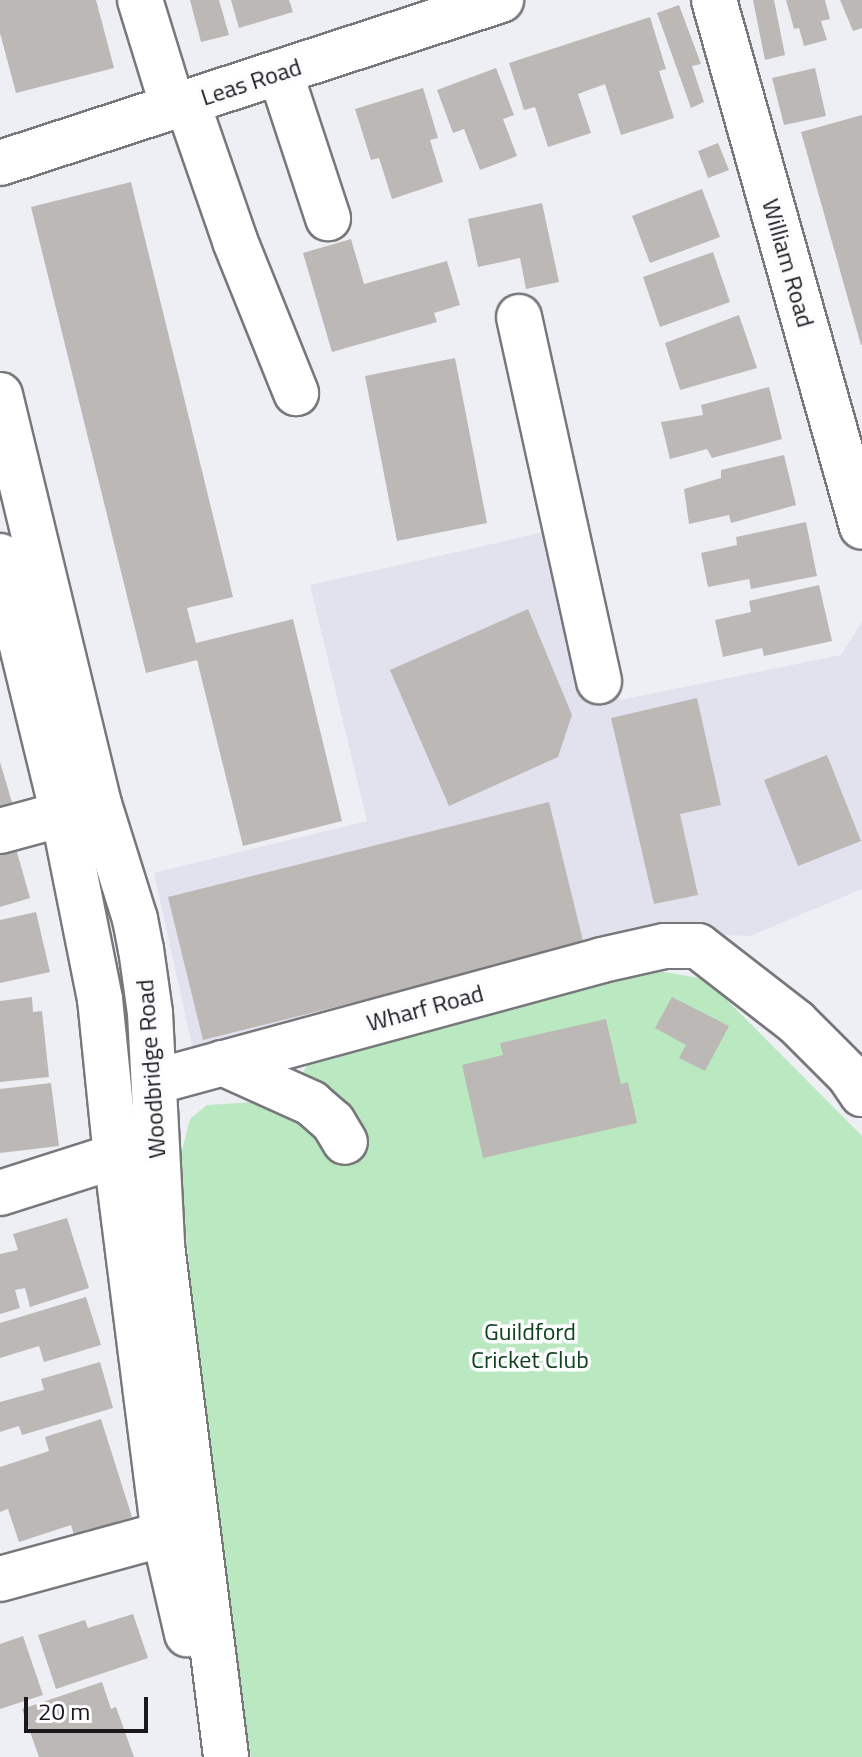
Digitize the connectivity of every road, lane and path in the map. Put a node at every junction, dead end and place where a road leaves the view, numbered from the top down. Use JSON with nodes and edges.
{"nodes":[{"id":1,"x":140,"y":0,"type":"edge"},
{"id":2,"x":714,"y":0,"type":"edge"},
{"id":3,"x":481,"y":3,"type":"edge"},
{"id":4,"x":280,"y":72,"type":"junction"},
{"id":5,"x":180,"y":105,"type":"junction"},
{"id":6,"x":0,"y":163,"type":"edge"},
{"id":7,"x":328,"y":218,"type":"dead end"},
{"id":8,"x":519,"y":317,"type":"dead end"},
{"id":9,"x":296,"y":393,"type":"dead end"},
{"id":10,"x":0,"y":395,"type":"edge"},
{"id":11,"x":862,"y":527,"type":"edge"},
{"id":12,"x":0,"y":556,"type":"edge"},
{"id":13,"x":599,"y":681,"type":"dead end"},
{"id":14,"x":63,"y":814,"type":"junction"},
{"id":15,"x":0,"y":831,"type":"edge"},
{"id":16,"x":222,"y":1063,"type":"junction"},
{"id":17,"x":154,"y":1082,"type":"junction"},
{"id":18,"x":862,"y":1094,"type":"edge"},
{"id":19,"x":345,"y":1142,"type":"dead end"},
{"id":20,"x":116,"y":1156,"type":"junction"},
{"id":21,"x":0,"y":1193,"type":"edge"},
{"id":22,"x":164,"y":1534,"type":"junction"},
{"id":23,"x":0,"y":1579,"type":"edge"},
{"id":24,"x":216,"y":1757,"type":"edge"},
{"id":25,"x":226,"y":1757,"type":"edge"}],
"edges":[{"from":1,"to":5,"type":"main road"},
{"from":2,"to":11,"type":"main road","name":"William Road"},
{"from":3,"to":4,"type":"main road","name":"Leas Road"},
{"from":4,"to":5,"type":"main road","name":"Leas Road"},
{"from":4,"to":7,"type":"main road"},
{"from":5,"to":6,"type":"main road","name":"Leas Road"},
{"from":5,"to":9,"type":"main road"},
{"from":8,"to":13,"type":"main road"},
{"from":10,"to":17,"type":"main road","name":"Woodbridge Road"},
{"from":12,"to":14,"type":"main road","name":"Woodbridge Road"},
{"from":14,"to":15,"type":"main road"},
{"from":14,"to":20,"type":"main road","name":"Woodbridge Road"},
{"from":16,"to":17,"type":"main road","name":"Wharf Road"},
{"from":16,"to":18,"type":"main road","name":"Wharf Road"},
{"from":16,"to":19,"type":"main road"},
{"from":17,"to":25,"type":"main road","name":"Woodbridge Road"},
{"from":20,"to":21,"type":"main road"},
{"from":20,"to":22,"type":"main road","name":"Woodbridge Road"},
{"from":22,"to":23,"type":"main road"},
{"from":22,"to":24,"type":"main road","name":"Woodbridge Road"}]}
